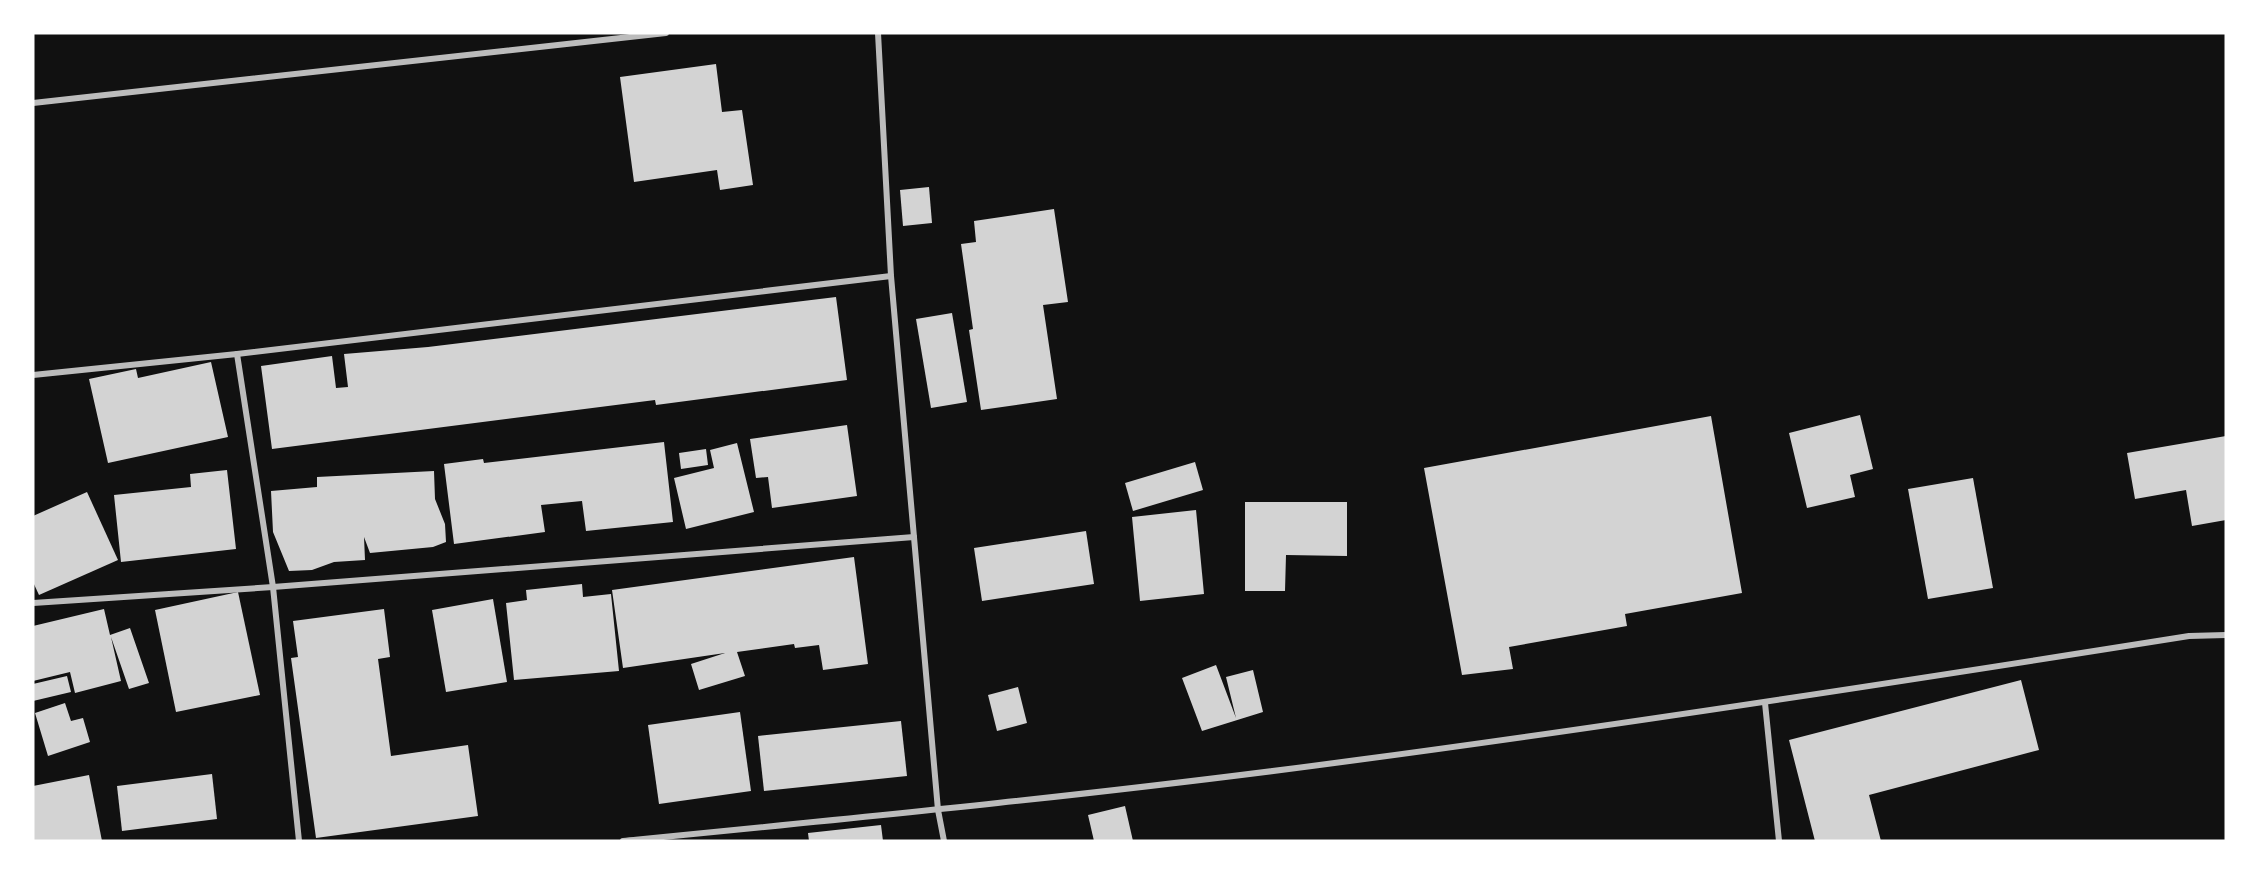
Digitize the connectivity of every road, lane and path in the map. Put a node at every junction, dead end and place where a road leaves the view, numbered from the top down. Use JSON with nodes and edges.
{"nodes":[{"id":1,"x":666,"y":33,"type":"edge"},
{"id":2,"x":878,"y":33,"type":"edge"},
{"id":3,"x":33,"y":103,"type":"edge"},
{"id":4,"x":891,"y":276,"type":"junction"},
{"id":5,"x":237,"y":354,"type":"junction"},
{"id":6,"x":33,"y":375,"type":"edge"},
{"id":7,"x":915,"y":537,"type":"junction"},
{"id":8,"x":273,"y":587,"type":"junction"},
{"id":9,"x":33,"y":603,"type":"edge"},
{"id":10,"x":2226,"y":635,"type":"edge"},
{"id":11,"x":1765,"y":703,"type":"junction"},
{"id":12,"x":938,"y":810,"type":"junction"},
{"id":13,"x":299,"y":841,"type":"edge"},
{"id":14,"x":622,"y":841,"type":"edge"},
{"id":15,"x":944,"y":841,"type":"edge"},
{"id":16,"x":1779,"y":841,"type":"edge"}],
"edges":[{"from":1,"to":3,"type":"street"},
{"from":2,"to":4,"type":"street"},
{"from":4,"to":5,"type":"street"},
{"from":4,"to":7,"type":"street"},
{"from":5,"to":6,"type":"street"},
{"from":5,"to":8,"type":"street"},
{"from":7,"to":8,"type":"street"},
{"from":7,"to":12,"type":"street"},
{"from":8,"to":9,"type":"street"},
{"from":8,"to":13,"type":"street"},
{"from":10,"to":11,"type":"street"},
{"from":11,"to":12,"type":"street"},
{"from":11,"to":16,"type":"street"},
{"from":12,"to":14,"type":"street"},
{"from":12,"to":15,"type":"street"}]}
